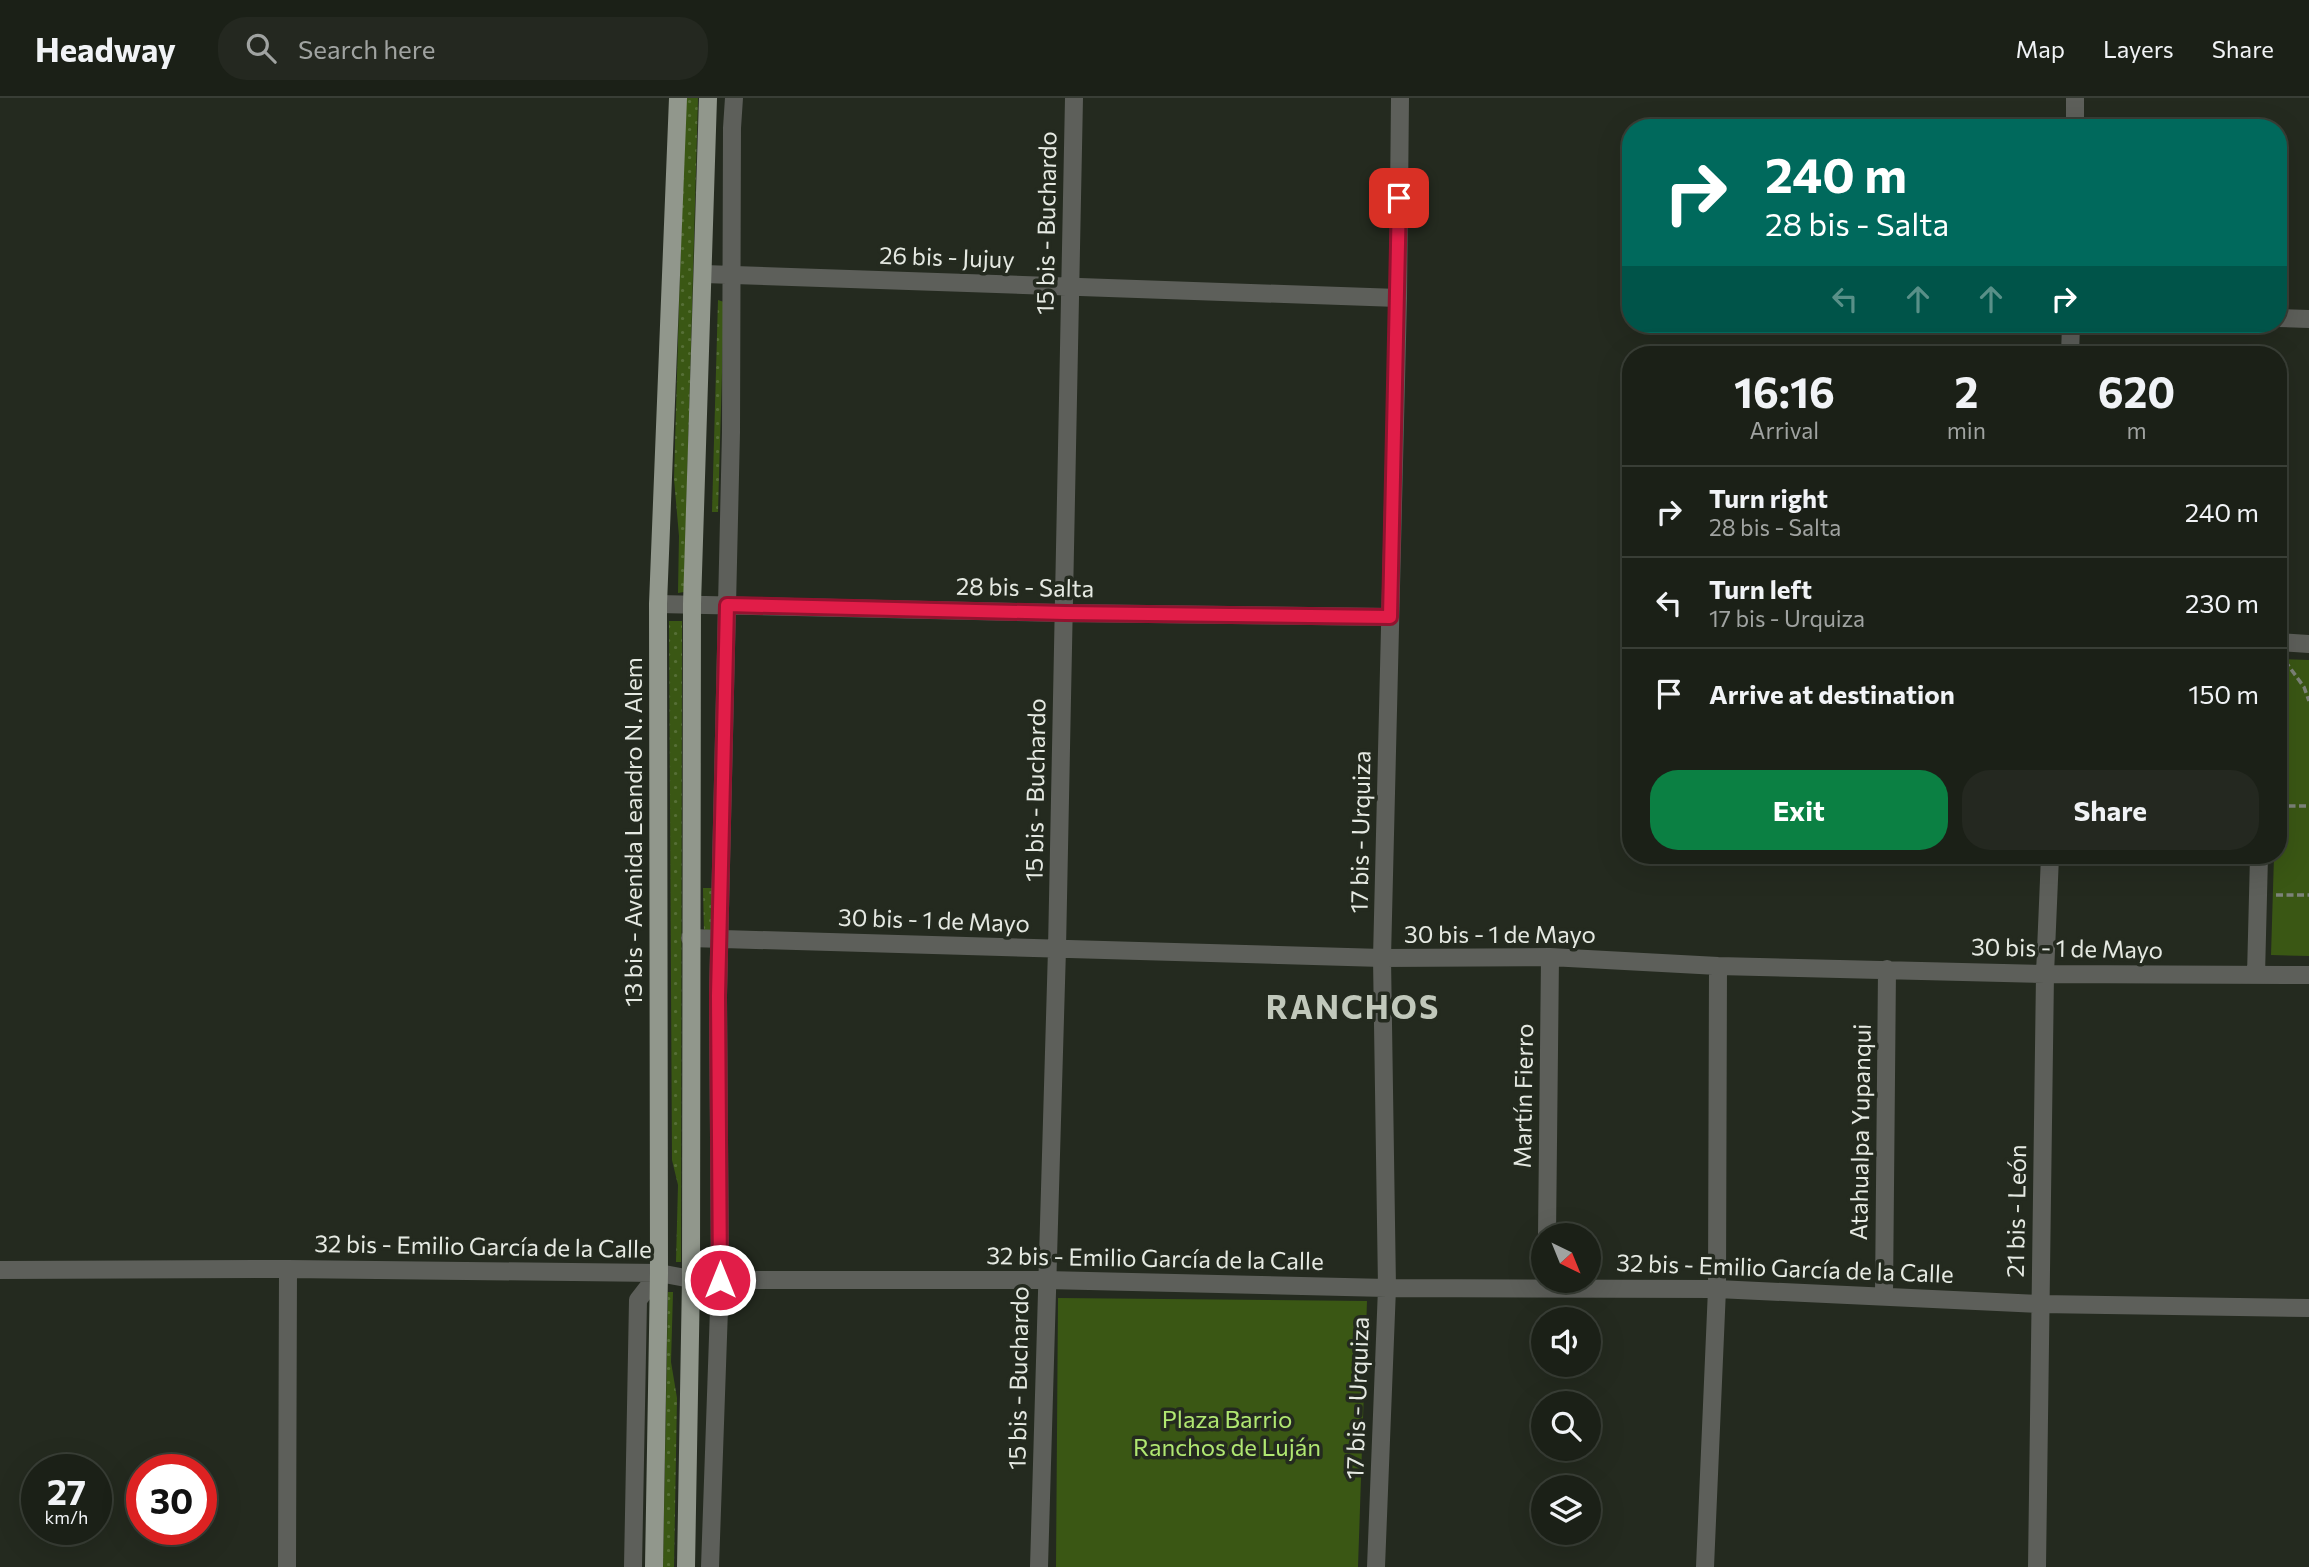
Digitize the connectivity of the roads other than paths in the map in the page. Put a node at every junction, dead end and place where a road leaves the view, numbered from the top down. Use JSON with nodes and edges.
{"nodes":[{"id":1,"x":678,"y":98,"type":"edge"},
{"id":2,"x":708,"y":98,"type":"edge"},
{"id":3,"x":734,"y":98,"type":"edge"},
{"id":4,"x":1074,"y":98,"type":"edge"},
{"id":5,"x":1400,"y":98,"type":"edge"},
{"id":6,"x":2075,"y":98,"type":"edge"},
{"id":7,"x":2075,"y":119,"type":"edge"},
{"id":8,"x":704,"y":274,"type":"junction"},
{"id":9,"x":731,"y":275,"type":"junction"},
{"id":10,"x":1070,"y":286,"type":"junction"},
{"id":11,"x":1398,"y":298,"type":"junction"},
{"id":12,"x":2287,"y":318,"type":"edge"},
{"id":13,"x":2309,"y":319,"type":"edge"},
{"id":14,"x":658,"y":604,"type":"junction"},
{"id":15,"x":692,"y":604,"type":"junction"},
{"id":16,"x":727,"y":605,"type":"junction"},
{"id":17,"x":1065,"y":613,"type":"junction"},
{"id":18,"x":1390,"y":617,"type":"junction"},
{"id":19,"x":2287,"y":643,"type":"edge"},
{"id":20,"x":2309,"y":644,"type":"edge"},
{"id":21,"x":2050,"y":864,"type":"edge"},
{"id":22,"x":2259,"y":864,"type":"edge"},
{"id":23,"x":690,"y":938,"type":"junction"},
{"id":24,"x":719,"y":939,"type":"junction"},
{"id":25,"x":1057,"y":949,"type":"junction"},
{"id":26,"x":1550,"y":957,"type":"junction"},
{"id":27,"x":1382,"y":958,"type":"junction"},
{"id":28,"x":1718,"y":965,"type":"junction"},
{"id":29,"x":1886,"y":969,"type":"junction"},
{"id":30,"x":2045,"y":974,"type":"junction"},
{"id":31,"x":2256,"y":975,"type":"junction"},
{"id":32,"x":2309,"y":975,"type":"edge"},
{"id":33,"x":1548,"y":1223,"type":"edge"},
{"id":34,"x":288,"y":1269,"type":"junction"},
{"id":35,"x":0,"y":1270,"type":"edge"},
{"id":36,"x":659,"y":1273,"type":"junction"},
{"id":37,"x":691,"y":1279,"type":"junction"},
{"id":38,"x":720,"y":1280,"type":"junction"},
{"id":39,"x":1046,"y":1280,"type":"junction"},
{"id":40,"x":1531,"y":1284,"type":"edge"},
{"id":41,"x":1601,"y":1286,"type":"edge"},
{"id":42,"x":1387,"y":1288,"type":"junction"},
{"id":43,"x":1717,"y":1289,"type":"junction"},
{"id":44,"x":1884,"y":1295,"type":"junction"},
{"id":45,"x":2040,"y":1304,"type":"junction"},
{"id":46,"x":2309,"y":1308,"type":"edge"},
{"id":47,"x":287,"y":1567,"type":"edge"},
{"id":48,"x":633,"y":1567,"type":"edge"},
{"id":49,"x":654,"y":1567,"type":"edge"},
{"id":50,"x":686,"y":1567,"type":"edge"},
{"id":51,"x":710,"y":1567,"type":"edge"},
{"id":52,"x":1039,"y":1567,"type":"edge"},
{"id":53,"x":1377,"y":1567,"type":"edge"},
{"id":54,"x":1705,"y":1567,"type":"edge"},
{"id":55,"x":2037,"y":1567,"type":"edge"}],
"edges":[{"from":1,"to":14,"type":"main road","name":"13 bis - Avenida Leandro N. Alem"},
{"from":2,"to":8,"type":"main road"},
{"from":3,"to":9,"type":"street"},
{"from":4,"to":10,"type":"street","name":"15 bis - Buchardo"},
{"from":5,"to":11,"type":"street","name":"17 bis - Urquiza"},
{"from":6,"to":7,"type":"street"},
{"from":8,"to":9,"type":"street","name":"26 bis - Jujuy"},
{"from":8,"to":15,"type":"main road"},
{"from":9,"to":10,"type":"street","name":"26 bis - Jujuy"},
{"from":9,"to":16,"type":"street"},
{"from":10,"to":11,"type":"street","name":"26 bis - Jujuy"},
{"from":10,"to":17,"type":"street","name":"15 bis - Buchardo"},
{"from":11,"to":18,"type":"street","name":"17 bis - Urquiza"},
{"from":12,"to":13,"type":"street"},
{"from":14,"to":15,"type":"street","name":"28 bis - Salta"},
{"from":14,"to":36,"type":"main road","name":"13 bis - Avenida Leandro N. Alem"},
{"from":15,"to":16,"type":"street","name":"28 bis - Salta"},
{"from":15,"to":23,"type":"main road"},
{"from":16,"to":17,"type":"street","name":"28 bis - Salta"},
{"from":16,"to":24,"type":"street"},
{"from":17,"to":18,"type":"street","name":"28 bis - Salta"},
{"from":17,"to":25,"type":"street","name":"15 bis - Buchardo"},
{"from":18,"to":27,"type":"street","name":"17 bis - Urquiza"},
{"from":19,"to":20,"type":"street"},
{"from":21,"to":30,"type":"street","name":"21 bis - León"},
{"from":22,"to":31,"type":"street"},
{"from":23,"to":24,"type":"street","name":"30 bis - 1 de Mayo"},
{"from":23,"to":37,"type":"main road"},
{"from":24,"to":25,"type":"street","name":"30 bis - 1 de Mayo"},
{"from":24,"to":38,"type":"street"},
{"from":25,"to":27,"type":"street","name":"30 bis - 1 de Mayo"},
{"from":25,"to":39,"type":"street","name":"15 bis - Buchardo"},
{"from":26,"to":27,"type":"street","name":"30 bis - 1 de Mayo"},
{"from":26,"to":28,"type":"street","name":"30 bis - 1 de Mayo"},
{"from":26,"to":33,"type":"street","name":"Martín Fierro"},
{"from":27,"to":42,"type":"street","name":"17 bis - Urquiza"},
{"from":28,"to":29,"type":"street","name":"30 bis - 1 de Mayo"},
{"from":28,"to":43,"type":"street"},
{"from":29,"to":30,"type":"street","name":"30 bis - 1 de Mayo"},
{"from":29,"to":44,"type":"street","name":"Atahualpa Yupanqui"},
{"from":30,"to":31,"type":"street","name":"30 bis - 1 de Mayo"},
{"from":30,"to":45,"type":"street","name":"21 bis - León"},
{"from":31,"to":32,"type":"street","name":"30 bis - 1 de Mayo"},
{"from":34,"to":35,"type":"street","name":"32 bis - Emilio García de la Calle"},
{"from":34,"to":36,"type":"street","name":"32 bis - Emilio García de la Calle"},
{"from":34,"to":47,"type":"street"},
{"from":36,"to":37,"type":"street","name":"32 bis - Emilio García de la Calle"},
{"from":36,"to":48,"type":"street"},
{"from":36,"to":49,"type":"main road","name":"13 bis - Avenida Leandro N. Alem"},
{"from":37,"to":38,"type":"street","name":"32 bis - Emilio García de la Calle"},
{"from":37,"to":50,"type":"main road"},
{"from":38,"to":39,"type":"street","name":"32 bis - Emilio García de la Calle"},
{"from":38,"to":51,"type":"street"},
{"from":39,"to":42,"type":"street","name":"32 bis - Emilio García de la Calle"},
{"from":39,"to":52,"type":"street","name":"15 bis - Buchardo"},
{"from":40,"to":42,"type":"street","name":"32 bis - Emilio García de la Calle"},
{"from":41,"to":43,"type":"street","name":"32 bis - Emilio García de la Calle"},
{"from":42,"to":53,"type":"street","name":"17 bis - Urquiza"},
{"from":43,"to":44,"type":"street","name":"32 bis - Emilio García de la Calle"},
{"from":43,"to":54,"type":"street"},
{"from":44,"to":45,"type":"street","name":"32 bis - Emilio García de la Calle"},
{"from":45,"to":46,"type":"street","name":"32 bis - Emilio García de la Calle"},
{"from":45,"to":55,"type":"street","name":"21 bis - León"}]}
